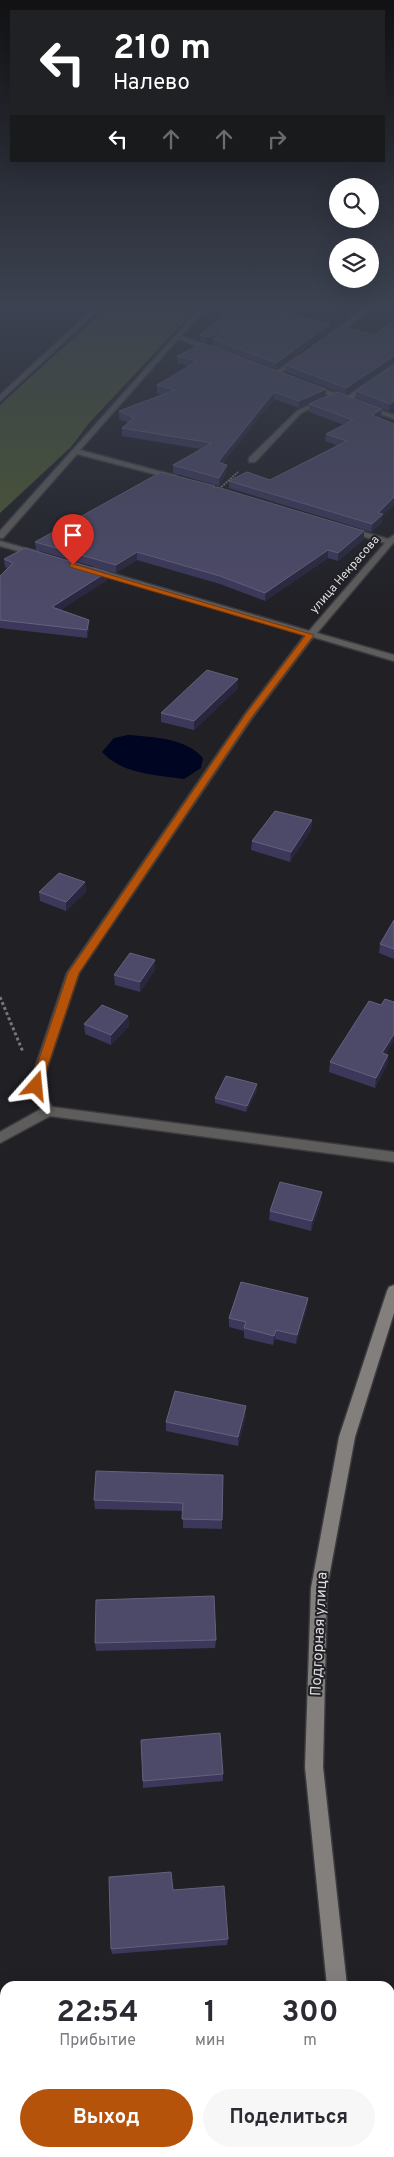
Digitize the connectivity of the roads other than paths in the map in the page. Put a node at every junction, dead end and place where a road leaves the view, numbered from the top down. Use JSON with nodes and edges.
{"nodes":[{"id":1,"x":113,"y":409,"type":"edge"},
{"id":2,"x":307,"y":409,"type":"edge"},
{"id":3,"x":370,"y":409,"type":"edge"},
{"id":4,"x":394,"y":417,"type":"edge"},
{"id":5,"x":75,"y":451,"type":"junction"},
{"id":6,"x":252,"y":460,"type":"road end"},
{"id":7,"x":218,"y":490,"type":"edge"},
{"id":8,"x":342,"y":527,"type":"edge"},
{"id":9,"x":0,"y":536,"type":"edge"},
{"id":10,"x":392,"y":539,"type":"edge"},
{"id":11,"x":0,"y":543,"type":"edge"},
{"id":12,"x":47,"y":557,"type":"edge"},
{"id":13,"x":84,"y":568,"type":"edge"},
{"id":14,"x":310,"y":635,"type":"junction"},
{"id":15,"x":394,"y":658,"type":"edge"},
{"id":16,"x":48,"y":1111,"type":"junction"},
{"id":17,"x":0,"y":1138,"type":"edge"},
{"id":18,"x":394,"y":1157,"type":"edge"},
{"id":19,"x":394,"y":1291,"type":"edge"},
{"id":20,"x":336,"y":1981,"type":"edge"}],
"edges":[{"from":1,"to":5,"type":"street"},
{"from":2,"to":6,"type":"street"},
{"from":3,"to":4,"type":"street"},
{"from":5,"to":7,"type":"street"},
{"from":5,"to":9,"type":"street"},
{"from":8,"to":10,"type":"street"},
{"from":10,"to":14,"type":"street","name":"улица Некрасова"},
{"from":11,"to":12,"type":"street"},
{"from":13,"to":14,"type":"street"},
{"from":14,"to":15,"type":"street"},
{"from":14,"to":16,"type":"street","name":"улица Некрасова"},
{"from":16,"to":17,"type":"street"},
{"from":16,"to":18,"type":"street"},
{"from":19,"to":20,"type":"main road","name":"Подгорная улица"}]}
